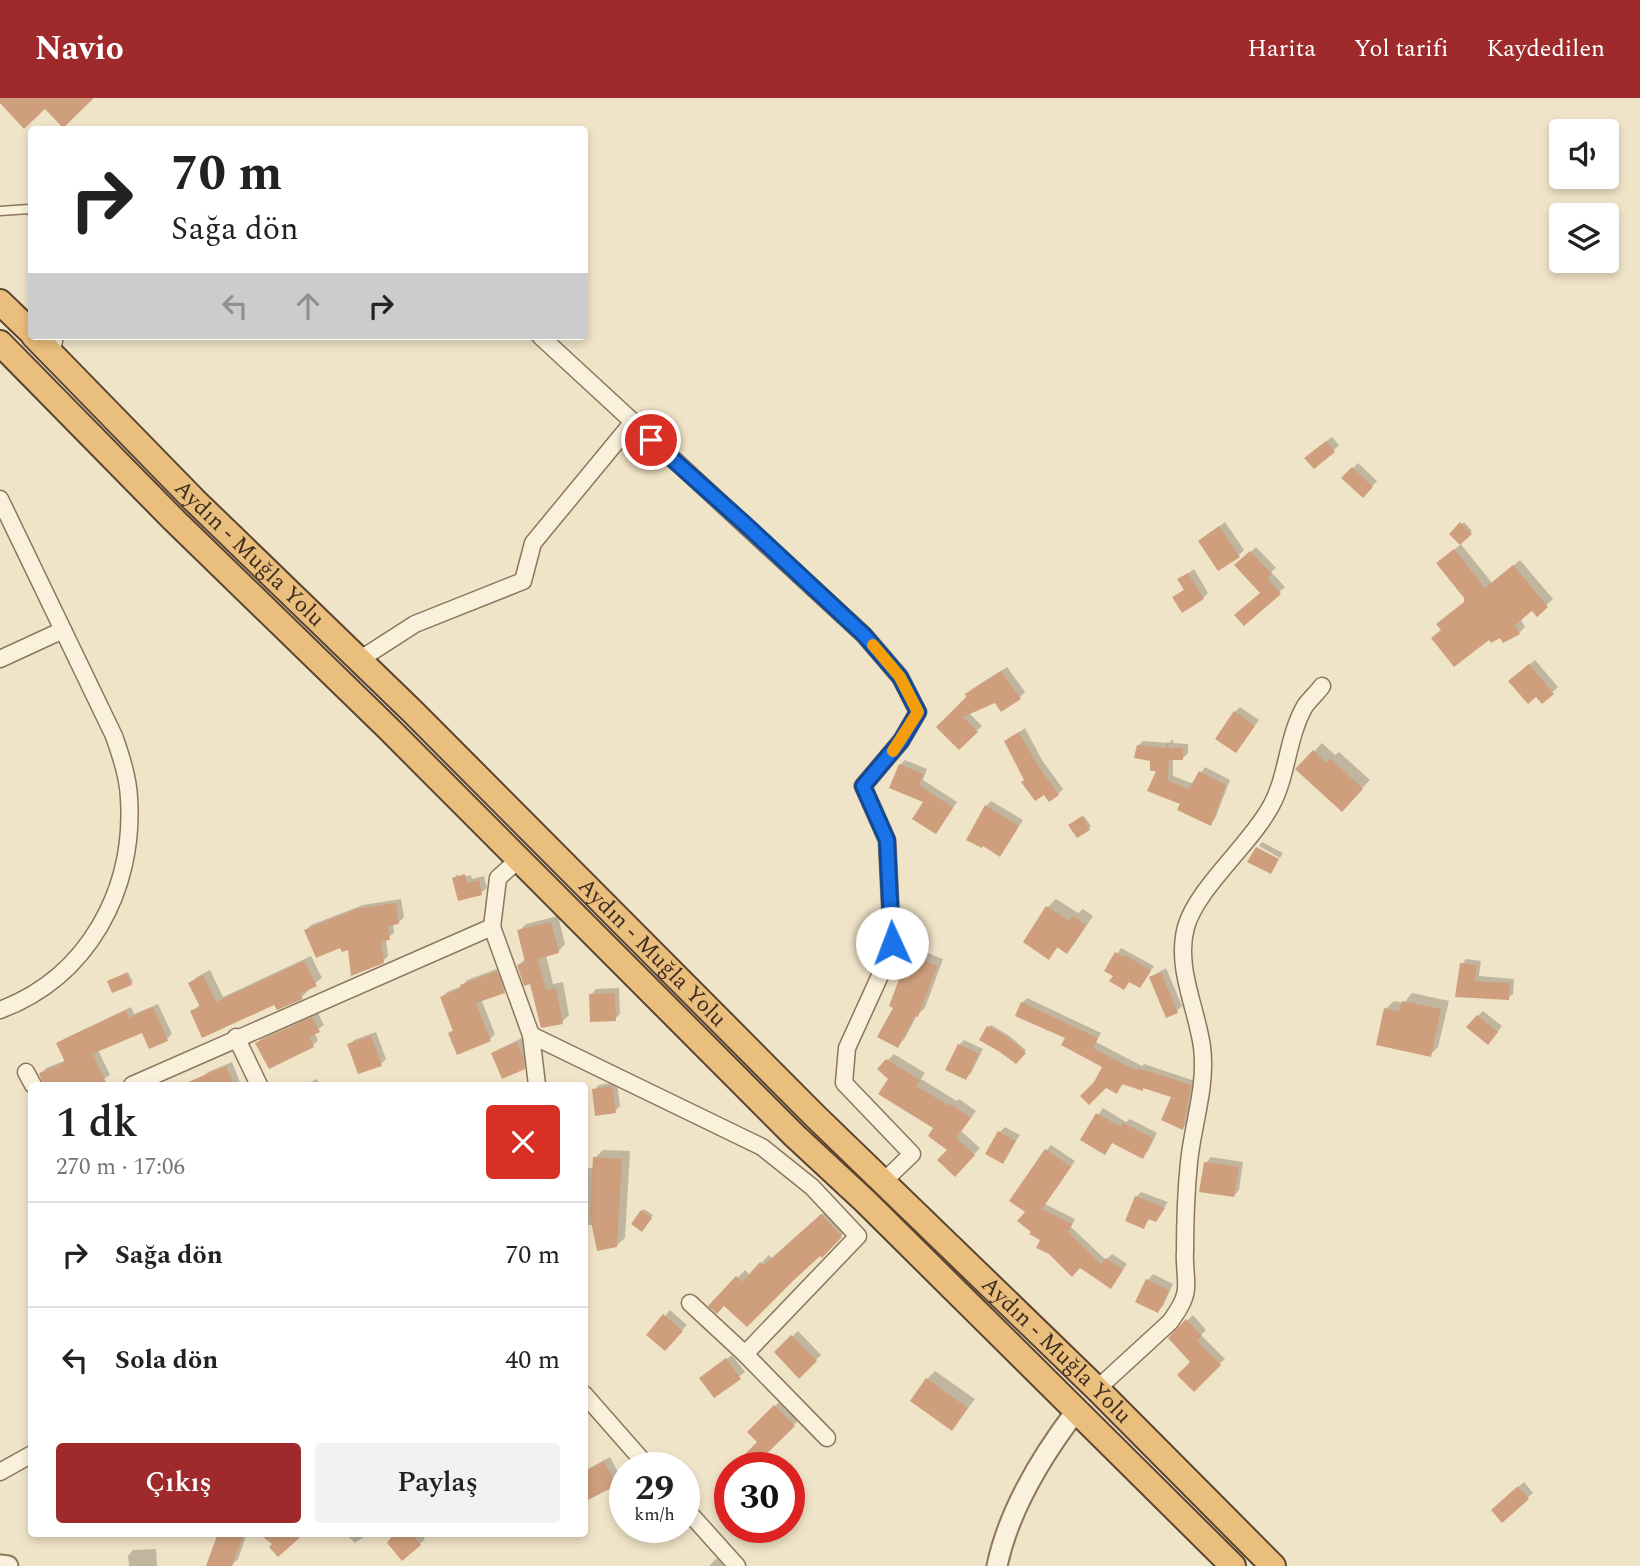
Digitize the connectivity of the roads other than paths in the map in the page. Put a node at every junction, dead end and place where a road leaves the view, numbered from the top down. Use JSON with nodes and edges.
{"nodes":[{"id":1,"x":28,"y":209,"type":"edge"},
{"id":2,"x":0,"y":211,"type":"edge"},
{"id":3,"x":0,"y":302,"type":"edge"},
{"id":4,"x":28,"y":330,"type":"edge"},
{"id":5,"x":544,"y":340,"type":"edge"},
{"id":6,"x":0,"y":343,"type":"edge"},
{"id":7,"x":57,"y":347,"type":"edge"},
{"id":8,"x":632,"y":423,"type":"junction"},
{"id":9,"x":0,"y":499,"type":"edge"},
{"id":10,"x":63,"y":630,"type":"junction"},
{"id":11,"x":0,"y":659,"type":"edge"},
{"id":12,"x":359,"y":660,"type":"junction"},
{"id":13,"x":1322,"y":686,"type":"dead end"},
{"id":14,"x":518,"y":860,"type":"junction"},
{"id":15,"x":492,"y":927,"type":"junction"},
{"id":16,"x":0,"y":1010,"type":"edge"},
{"id":17,"x":531,"y":1035,"type":"junction"},
{"id":18,"x":236,"y":1037,"type":"junction"},
{"id":19,"x":138,"y":1082,"type":"edge"},
{"id":20,"x":258,"y":1082,"type":"edge"},
{"id":21,"x":537,"y":1082,"type":"edge"},
{"id":22,"x":883,"y":1182,"type":"junction"},
{"id":23,"x":690,"y":1303,"type":"dead end"},
{"id":24,"x":745,"y":1354,"type":"junction"},
{"id":25,"x":1097,"y":1389,"type":"junction"},
{"id":26,"x":588,"y":1399,"type":"edge"},
{"id":27,"x":1076,"y":1411,"type":"junction"},
{"id":28,"x":827,"y":1438,"type":"dead end"},
{"id":29,"x":635,"y":1452,"type":"edge"},
{"id":30,"x":28,"y":1456,"type":"edge"},
{"id":31,"x":0,"y":1472,"type":"edge"},
{"id":32,"x":700,"y":1525,"type":"edge"},
{"id":33,"x":1,"y":1566,"type":"edge"},
{"id":34,"x":8,"y":1566,"type":"edge"},
{"id":35,"x":737,"y":1566,"type":"edge"},
{"id":36,"x":997,"y":1566,"type":"edge"},
{"id":37,"x":1233,"y":1566,"type":"edge"},
{"id":38,"x":1273,"y":1566,"type":"edge"}],
"edges":[{"from":1,"to":2,"type":"lane"},
{"from":3,"to":4,"type":"highway","name":"Aydın - Muğla Yolu"},
{"from":5,"to":8,"type":"street"},
{"from":6,"to":14,"type":"highway","name":"Aydın - Muğla Yolu"},
{"from":7,"to":12,"type":"highway","name":"Aydın - Muğla Yolu"},
{"from":8,"to":12,"type":"street"},
{"from":8,"to":22,"type":"street"},
{"from":9,"to":10,"type":"street"},
{"from":10,"to":11,"type":"street"},
{"from":10,"to":16,"type":"street"},
{"from":12,"to":22,"type":"highway","name":"Aydın - Muğla Yolu"},
{"from":13,"to":25,"type":"street"},
{"from":14,"to":15,"type":"street"},
{"from":14,"to":27,"type":"highway","name":"Aydın - Muğla Yolu"},
{"from":15,"to":17,"type":"street"},
{"from":15,"to":18,"type":"street"},
{"from":17,"to":21,"type":"street"},
{"from":17,"to":24,"type":"street"},
{"from":18,"to":19,"type":"street"},
{"from":18,"to":20,"type":"street"},
{"from":22,"to":25,"type":"highway","name":"Aydın - Muğla Yolu"},
{"from":23,"to":24,"type":"street"},
{"from":24,"to":28,"type":"street"},
{"from":25,"to":27,"type":"highway"},
{"from":25,"to":38,"type":"highway","name":"Aydın - Muğla Yolu"},
{"from":26,"to":29,"type":"street"},
{"from":27,"to":36,"type":"street"},
{"from":27,"to":37,"type":"highway","name":"Aydın - Muğla Yolu"},
{"from":30,"to":31,"type":"street"},
{"from":32,"to":35,"type":"street"},
{"from":33,"to":34,"type":"street"}]}
